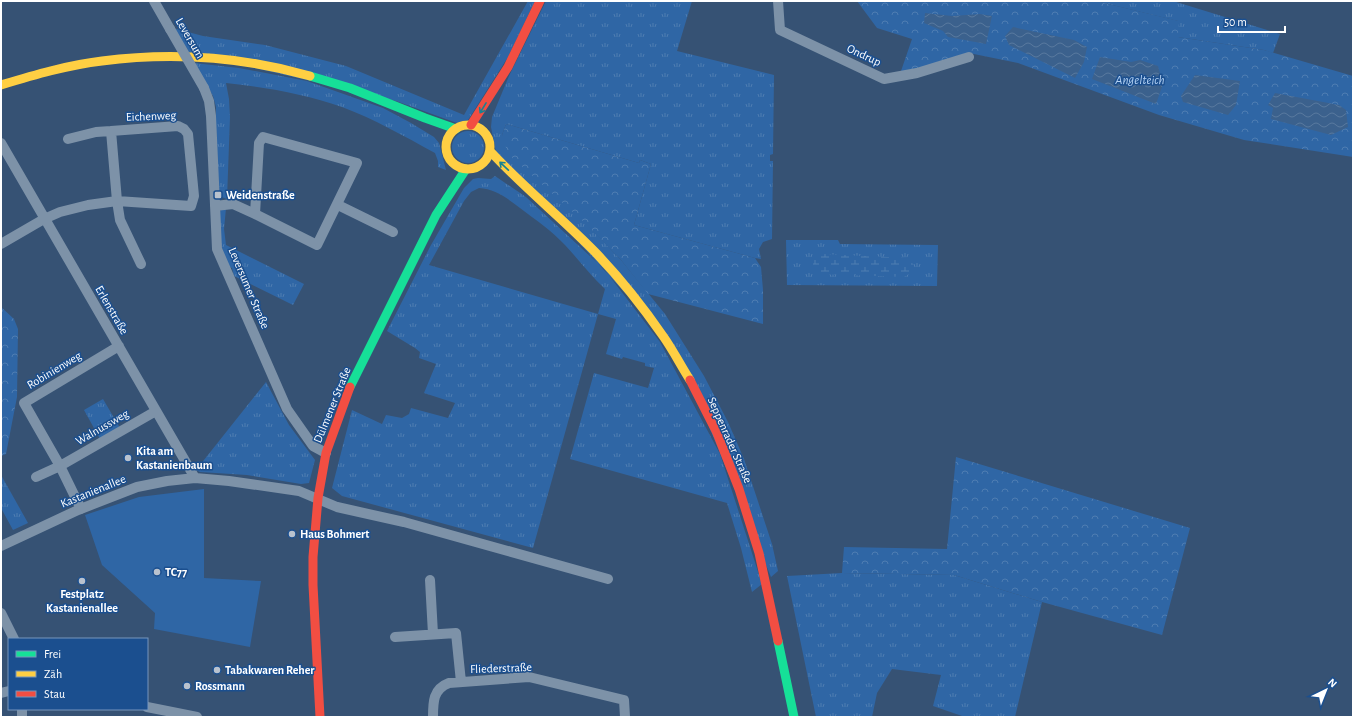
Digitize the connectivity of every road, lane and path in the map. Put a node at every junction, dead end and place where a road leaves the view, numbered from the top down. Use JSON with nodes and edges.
{"nodes":[{"id":1,"x":154,"y":1,"type":"edge"},
{"id":2,"x":540,"y":1,"type":"edge"},
{"id":3,"x":778,"y":1,"type":"edge"},
{"id":4,"x":969,"y":57,"type":"dead end"},
{"id":5,"x":508,"y":67,"type":"junction"},
{"id":6,"x":1,"y":85,"type":"edge"},
{"id":7,"x":204,"y":88,"type":"joint"},
{"id":8,"x":386,"y":102,"type":"junction"},
{"id":9,"x":492,"y":111,"type":"dead end"},
{"id":10,"x":471,"y":125,"type":"junction"},
{"id":11,"x":424,"y":127,"type":"dead end"},
{"id":12,"x":456,"y":129,"type":"junction"},
{"id":13,"x":111,"y":132,"type":"junction"},
{"id":14,"x":436,"y":135,"type":"dead end"},
{"id":15,"x":68,"y":139,"type":"dead end"},
{"id":16,"x":1,"y":143,"type":"edge"},
{"id":17,"x":446,"y":143,"type":"junction"},
{"id":18,"x":490,"y":151,"type":"junction"},
{"id":19,"x":4,"y":156,"type":"edge"},
{"id":20,"x":480,"y":165,"type":"junction"},
{"id":21,"x":466,"y":169,"type":"junction"},
{"id":22,"x":491,"y":170,"type":"dead end"},
{"id":23,"x":501,"y":176,"type":"dead end"},
{"id":24,"x":446,"y":182,"type":"dead end"},
{"id":25,"x":540,"y":199,"type":"junction"},
{"id":26,"x":117,"y":201,"type":"junction"},
{"id":27,"x":338,"y":204,"type":"junction"},
{"id":28,"x":215,"y":206,"type":"junction"},
{"id":29,"x":255,"y":214,"type":"junction"},
{"id":30,"x":436,"y":215,"type":"junction"},
{"id":31,"x":44,"y":219,"type":"junction"},
{"id":32,"x":393,"y":232,"type":"dead end"},
{"id":33,"x":1,"y":244,"type":"edge"},
{"id":34,"x":141,"y":264,"type":"dead end"},
{"id":35,"x":119,"y":346,"type":"junction"},
{"id":36,"x":156,"y":411,"type":"junction"},
{"id":37,"x":326,"y":454,"type":"junction"},
{"id":38,"x":60,"y":466,"type":"junction"},
{"id":39,"x":36,"y":477,"type":"dead end"},
{"id":40,"x":195,"y":478,"type":"junction"},
{"id":41,"x":318,"y":498,"type":"junction"},
{"id":42,"x":81,"y":509,"type":"junction"},
{"id":43,"x":1,"y":546,"type":"edge"},
{"id":44,"x":608,"y":579,"type":"dead end"},
{"id":45,"x":430,"y":580,"type":"dead end"},
{"id":46,"x":1,"y":613,"type":"edge"},
{"id":47,"x":433,"y":634,"type":"junction"},
{"id":48,"x":395,"y":637,"type":"dead end"},
{"id":49,"x":14,"y":638,"type":"edge"},
{"id":50,"x":461,"y":682,"type":"junction"},
{"id":51,"x":148,"y":707,"type":"edge"},
{"id":52,"x":197,"y":717,"type":"edge"},
{"id":53,"x":320,"y":717,"type":"edge"},
{"id":54,"x":433,"y":717,"type":"edge"},
{"id":55,"x":625,"y":717,"type":"edge"},
{"id":56,"x":794,"y":717,"type":"edge"}],
"edges":[{"from":1,"to":7,"type":"street","name":"Leversum","bridge":true},
{"from":2,"to":5,"type":"main road"},
{"from":3,"to":4,"type":"street","name":"Ondrup"},
{"from":5,"to":9,"type":"main road"},
{"from":5,"to":10,"type":"main road","one_way":true},
{"from":6,"to":8,"type":"main road"},
{"from":7,"to":28,"type":"street","name":"Leversumer Straße"},
{"from":8,"to":11,"type":"main road"},
{"from":8,"to":12,"type":"main road"},
{"from":10,"to":12,"type":"main road"},
{"from":10,"to":18,"type":"main road"},
{"from":12,"to":17,"type":"main road"},
{"from":13,"to":15,"type":"street","name":"Eichenweg"},
{"from":13,"to":26,"type":"street","name":"Eichenweg"},
{"from":13,"to":26,"type":"street","name":"Eichenweg"},
{"from":14,"to":17,"type":"main road"},
{"from":16,"to":19,"type":"street","name":"Erlenstraße"},
{"from":17,"to":21,"type":"main road"},
{"from":18,"to":20,"type":"main road"},
{"from":25,"to":18,"type":"main road","name":"Seppenrader Straße","one_way":true},
{"from":19,"to":31,"type":"street","name":"Erlenstraße"},
{"from":20,"to":21,"type":"main road"},
{"from":20,"to":22,"type":"main road"},
{"from":21,"to":30,"type":"main road","name":"Dülmener Straße"},
{"from":23,"to":25,"type":"main road","name":"Seppenrader Straße"},
{"from":24,"to":30,"type":"main road","name":"Dülmener Straße"},
{"from":25,"to":56,"type":"main road","name":"Seppenrader Straße"},
{"from":26,"to":31,"type":"street"},
{"from":26,"to":34,"type":"street","name":"Eichenweg"},
{"from":27,"to":29,"type":"street"},
{"from":27,"to":29,"type":"street"},
{"from":27,"to":32,"type":"street"},
{"from":28,"to":29,"type":"street"},
{"from":28,"to":37,"type":"street","name":"Leversumer Straße"},
{"from":30,"to":37,"type":"main road","name":"Dülmener Straße"},
{"from":31,"to":33,"type":"street"},
{"from":31,"to":35,"type":"street","name":"Erlenstraße"},
{"from":35,"to":36,"type":"street","name":"Erlenstraße"},
{"from":35,"to":38,"type":"street","name":"Robinienweg"},
{"from":36,"to":38,"type":"street","name":"Walnussweg"},
{"from":36,"to":40,"type":"street","name":"Erlenstraße"},
{"from":37,"to":41,"type":"main road","name":"Dülmener Straße"},
{"from":38,"to":39,"type":"street"},
{"from":38,"to":42,"type":"street","name":"Robinienweg"},
{"from":40,"to":41,"type":"street","name":"Kastanienallee"},
{"from":40,"to":42,"type":"street","name":"Kastanienallee"},
{"from":41,"to":44,"type":"street","name":"Kastanienallee"},
{"from":41,"to":53,"type":"main road","name":"Dülmener Straße"},
{"from":42,"to":43,"type":"street","name":"Kastanienallee"},
{"from":45,"to":47,"type":"street"},
{"from":46,"to":49,"type":"street"},
{"from":47,"to":48,"type":"street"},
{"from":47,"to":50,"type":"street"},
{"from":50,"to":54,"type":"street","name":"Fliederstraße"},
{"from":50,"to":55,"type":"street","name":"Fliederstraße"},
{"from":51,"to":52,"type":"street"}]}
